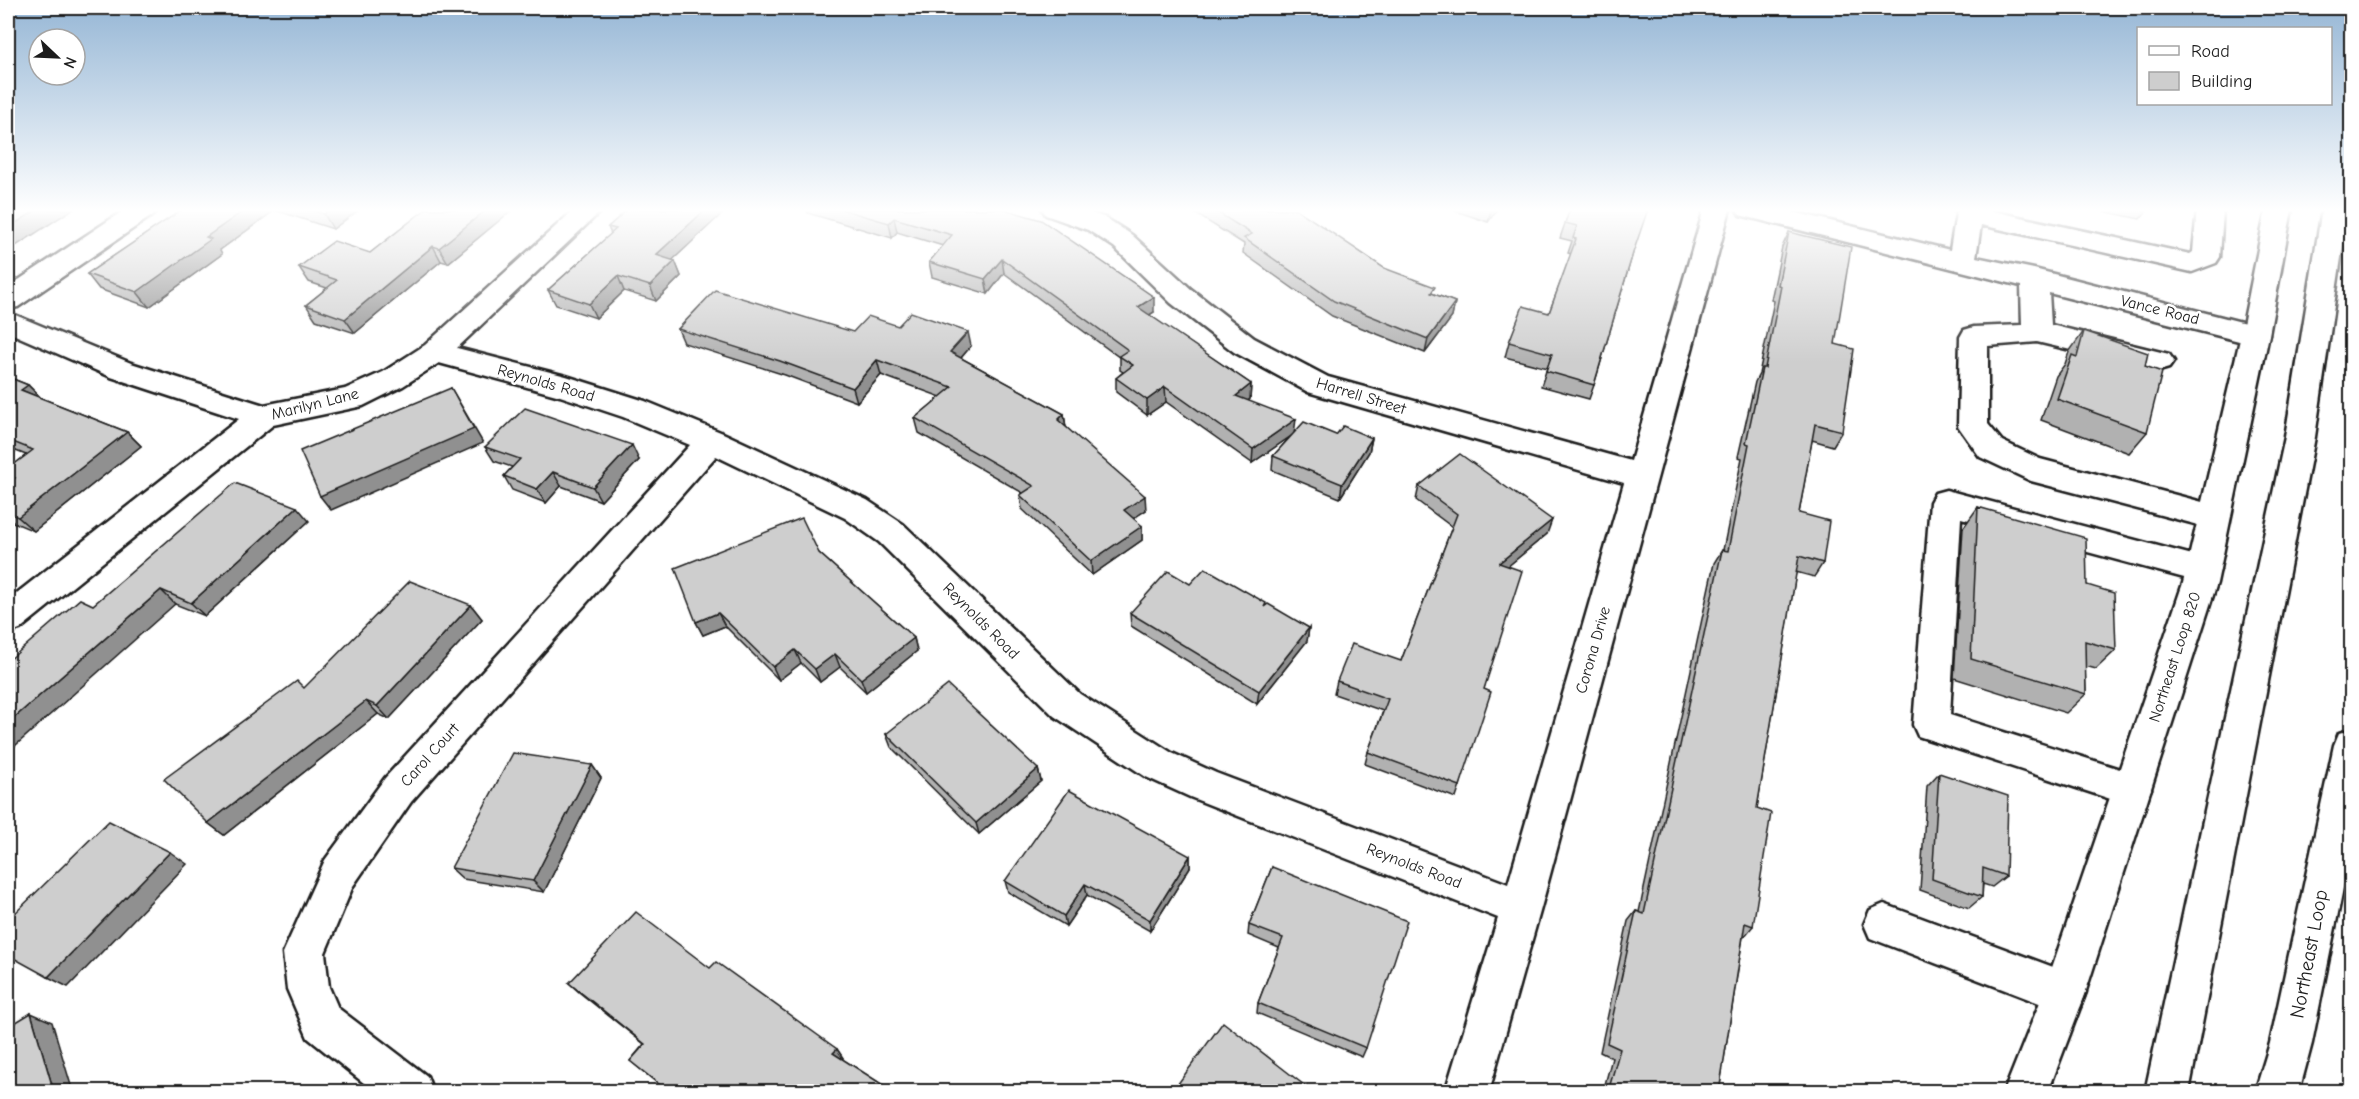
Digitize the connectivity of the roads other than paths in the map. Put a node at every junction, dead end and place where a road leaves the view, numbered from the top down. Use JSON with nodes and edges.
{"nodes":[{"id":1,"x":67,"y":260,"type":"edge"},
{"id":2,"x":534,"y":260,"type":"edge"},
{"id":3,"x":1143,"y":260,"type":"edge"},
{"id":4,"x":1702,"y":260,"type":"edge"},
{"id":5,"x":1963,"y":260,"type":"edge"},
{"id":6,"x":2181,"y":260,"type":"edge"},
{"id":7,"x":2199,"y":260,"type":"edge"},
{"id":8,"x":2269,"y":260,"type":"edge"},
{"id":9,"x":2327,"y":260,"type":"edge"},
{"id":10,"x":2034,"y":278,"type":"junction"},
{"id":11,"x":8,"y":300,"type":"edge"},
{"id":12,"x":8,"y":321,"type":"edge"},
{"id":13,"x":2037,"y":333,"type":"junction"},
{"id":14,"x":2255,"y":335,"type":"junction"},
{"id":15,"x":435,"y":352,"type":"junction"},
{"id":16,"x":2159,"y":361,"type":"dead end"},
{"id":17,"x":264,"y":416,"type":"junction"},
{"id":18,"x":712,"y":441,"type":"junction"},
{"id":19,"x":1641,"y":476,"type":"junction"},
{"id":20,"x":2214,"y":517,"type":"junction"},
{"id":21,"x":2203,"y":570,"type":"junction"},
{"id":22,"x":8,"y":619,"type":"edge"},
{"id":23,"x":2352,"y":745,"type":"edge"},
{"id":24,"x":2132,"y":789,"type":"junction"},
{"id":25,"x":1521,"y":908,"type":"junction"},
{"id":26,"x":1884,"y":924,"type":"dead end"},
{"id":27,"x":2065,"y":992,"type":"junction"},
{"id":28,"x":411,"y":1092,"type":"edge"},
{"id":29,"x":1467,"y":1092,"type":"edge"},
{"id":30,"x":2026,"y":1092,"type":"edge"},
{"id":31,"x":2167,"y":1092,"type":"edge"},
{"id":32,"x":2277,"y":1092,"type":"edge"}],
"edges":[{"from":1,"to":11,"type":"main road"},
{"from":2,"to":15,"type":"main road","name":"Marilyn Lane"},
{"from":3,"to":19,"type":"main road","name":"Harrell Street"},
{"from":4,"to":19,"type":"main road","name":"Corona Drive"},
{"from":5,"to":10,"type":"main road","name":"Vance Road"},
{"from":6,"to":7,"type":"main road"},
{"from":8,"to":14,"type":"main road","name":"Northeast Loop 820"},
{"from":9,"to":31,"type":"main road"},
{"from":10,"to":13,"type":"main road"},
{"from":10,"to":14,"type":"main road","name":"Vance Road"},
{"from":12,"to":17,"type":"main road"},
{"from":13,"to":16,"type":"main road"},
{"from":13,"to":20,"type":"main road"},
{"from":14,"to":20,"type":"main road","name":"Northeast Loop 820"},
{"from":15,"to":17,"type":"main road","name":"Marilyn Lane"},
{"from":15,"to":18,"type":"main road","name":"Reynolds Road"},
{"from":17,"to":22,"type":"main road","name":"Marilyn Lane"},
{"from":18,"to":25,"type":"main road","name":"Reynolds Road"},
{"from":18,"to":28,"type":"main road","name":"Carol Court"},
{"from":19,"to":25,"type":"main road","name":"Corona Drive"},
{"from":20,"to":21,"type":"main road","name":"Northeast Loop 820"},
{"from":21,"to":24,"type":"main road","name":"Northeast Loop 820"},
{"from":21,"to":24,"type":"main road"},
{"from":23,"to":32,"type":"main road","name":"Northeast Loop"},
{"from":24,"to":27,"type":"main road","name":"Northeast Loop 820"},
{"from":25,"to":29,"type":"main road","name":"Corona Drive"},
{"from":26,"to":27,"type":"main road"},
{"from":27,"to":30,"type":"main road","name":"Northeast Loop 820"}]}
